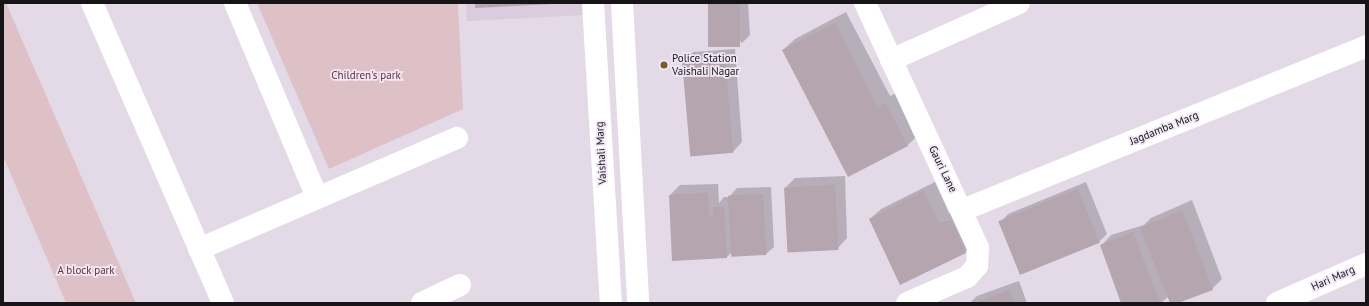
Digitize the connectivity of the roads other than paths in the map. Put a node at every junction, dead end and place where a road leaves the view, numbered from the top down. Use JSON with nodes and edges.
{"nodes":[{"id":1,"x":92,"y":3,"type":"edge"},
{"id":2,"x":235,"y":3,"type":"edge"},
{"id":3,"x":593,"y":3,"type":"edge"},
{"id":4,"x":622,"y":3,"type":"edge"},
{"id":5,"x":865,"y":3,"type":"edge"},
{"id":6,"x":1019,"y":3,"type":"edge"},
{"id":7,"x":1366,"y":46,"type":"edge"},
{"id":8,"x":891,"y":60,"type":"junction"},
{"id":9,"x":457,"y":138,"type":"dead end"},
{"id":10,"x":602,"y":169,"type":"junction"},
{"id":11,"x":631,"y":169,"type":"junction"},
{"id":12,"x":317,"y":197,"type":"junction"},
{"id":13,"x":963,"y":210,"type":"junction"},
{"id":14,"x":199,"y":248,"type":"junction"},
{"id":15,"x":1366,"y":264,"type":"edge"},
{"id":16,"x":460,"y":285,"type":"dead end"},
{"id":17,"x":223,"y":303,"type":"edge"},
{"id":18,"x":422,"y":303,"type":"edge"},
{"id":19,"x":611,"y":303,"type":"edge"},
{"id":20,"x":638,"y":303,"type":"edge"},
{"id":21,"x":907,"y":303,"type":"edge"},
{"id":22,"x":1277,"y":303,"type":"edge"}],
"edges":[{"from":1,"to":14,"type":"street"},
{"from":2,"to":12,"type":"street"},
{"from":3,"to":10,"type":"street","name":"Vaishali Marg"},
{"from":4,"to":11,"type":"street"},
{"from":5,"to":8,"type":"street","name":"Gauri Lane"},
{"from":6,"to":8,"type":"street"},
{"from":7,"to":13,"type":"street","name":"Jagdamba Marg"},
{"from":8,"to":13,"type":"street","name":"Gauri Lane"},
{"from":9,"to":12,"type":"street"},
{"from":10,"to":11,"type":"street"},
{"from":10,"to":19,"type":"street","name":"Vaishali Marg"},
{"from":11,"to":20,"type":"street"},
{"from":12,"to":14,"type":"street"},
{"from":13,"to":21,"type":"street","name":"Gauri Lane"},
{"from":14,"to":17,"type":"street"},
{"from":15,"to":22,"type":"street","name":"Hari Marg"},
{"from":16,"to":18,"type":"street"}]}
